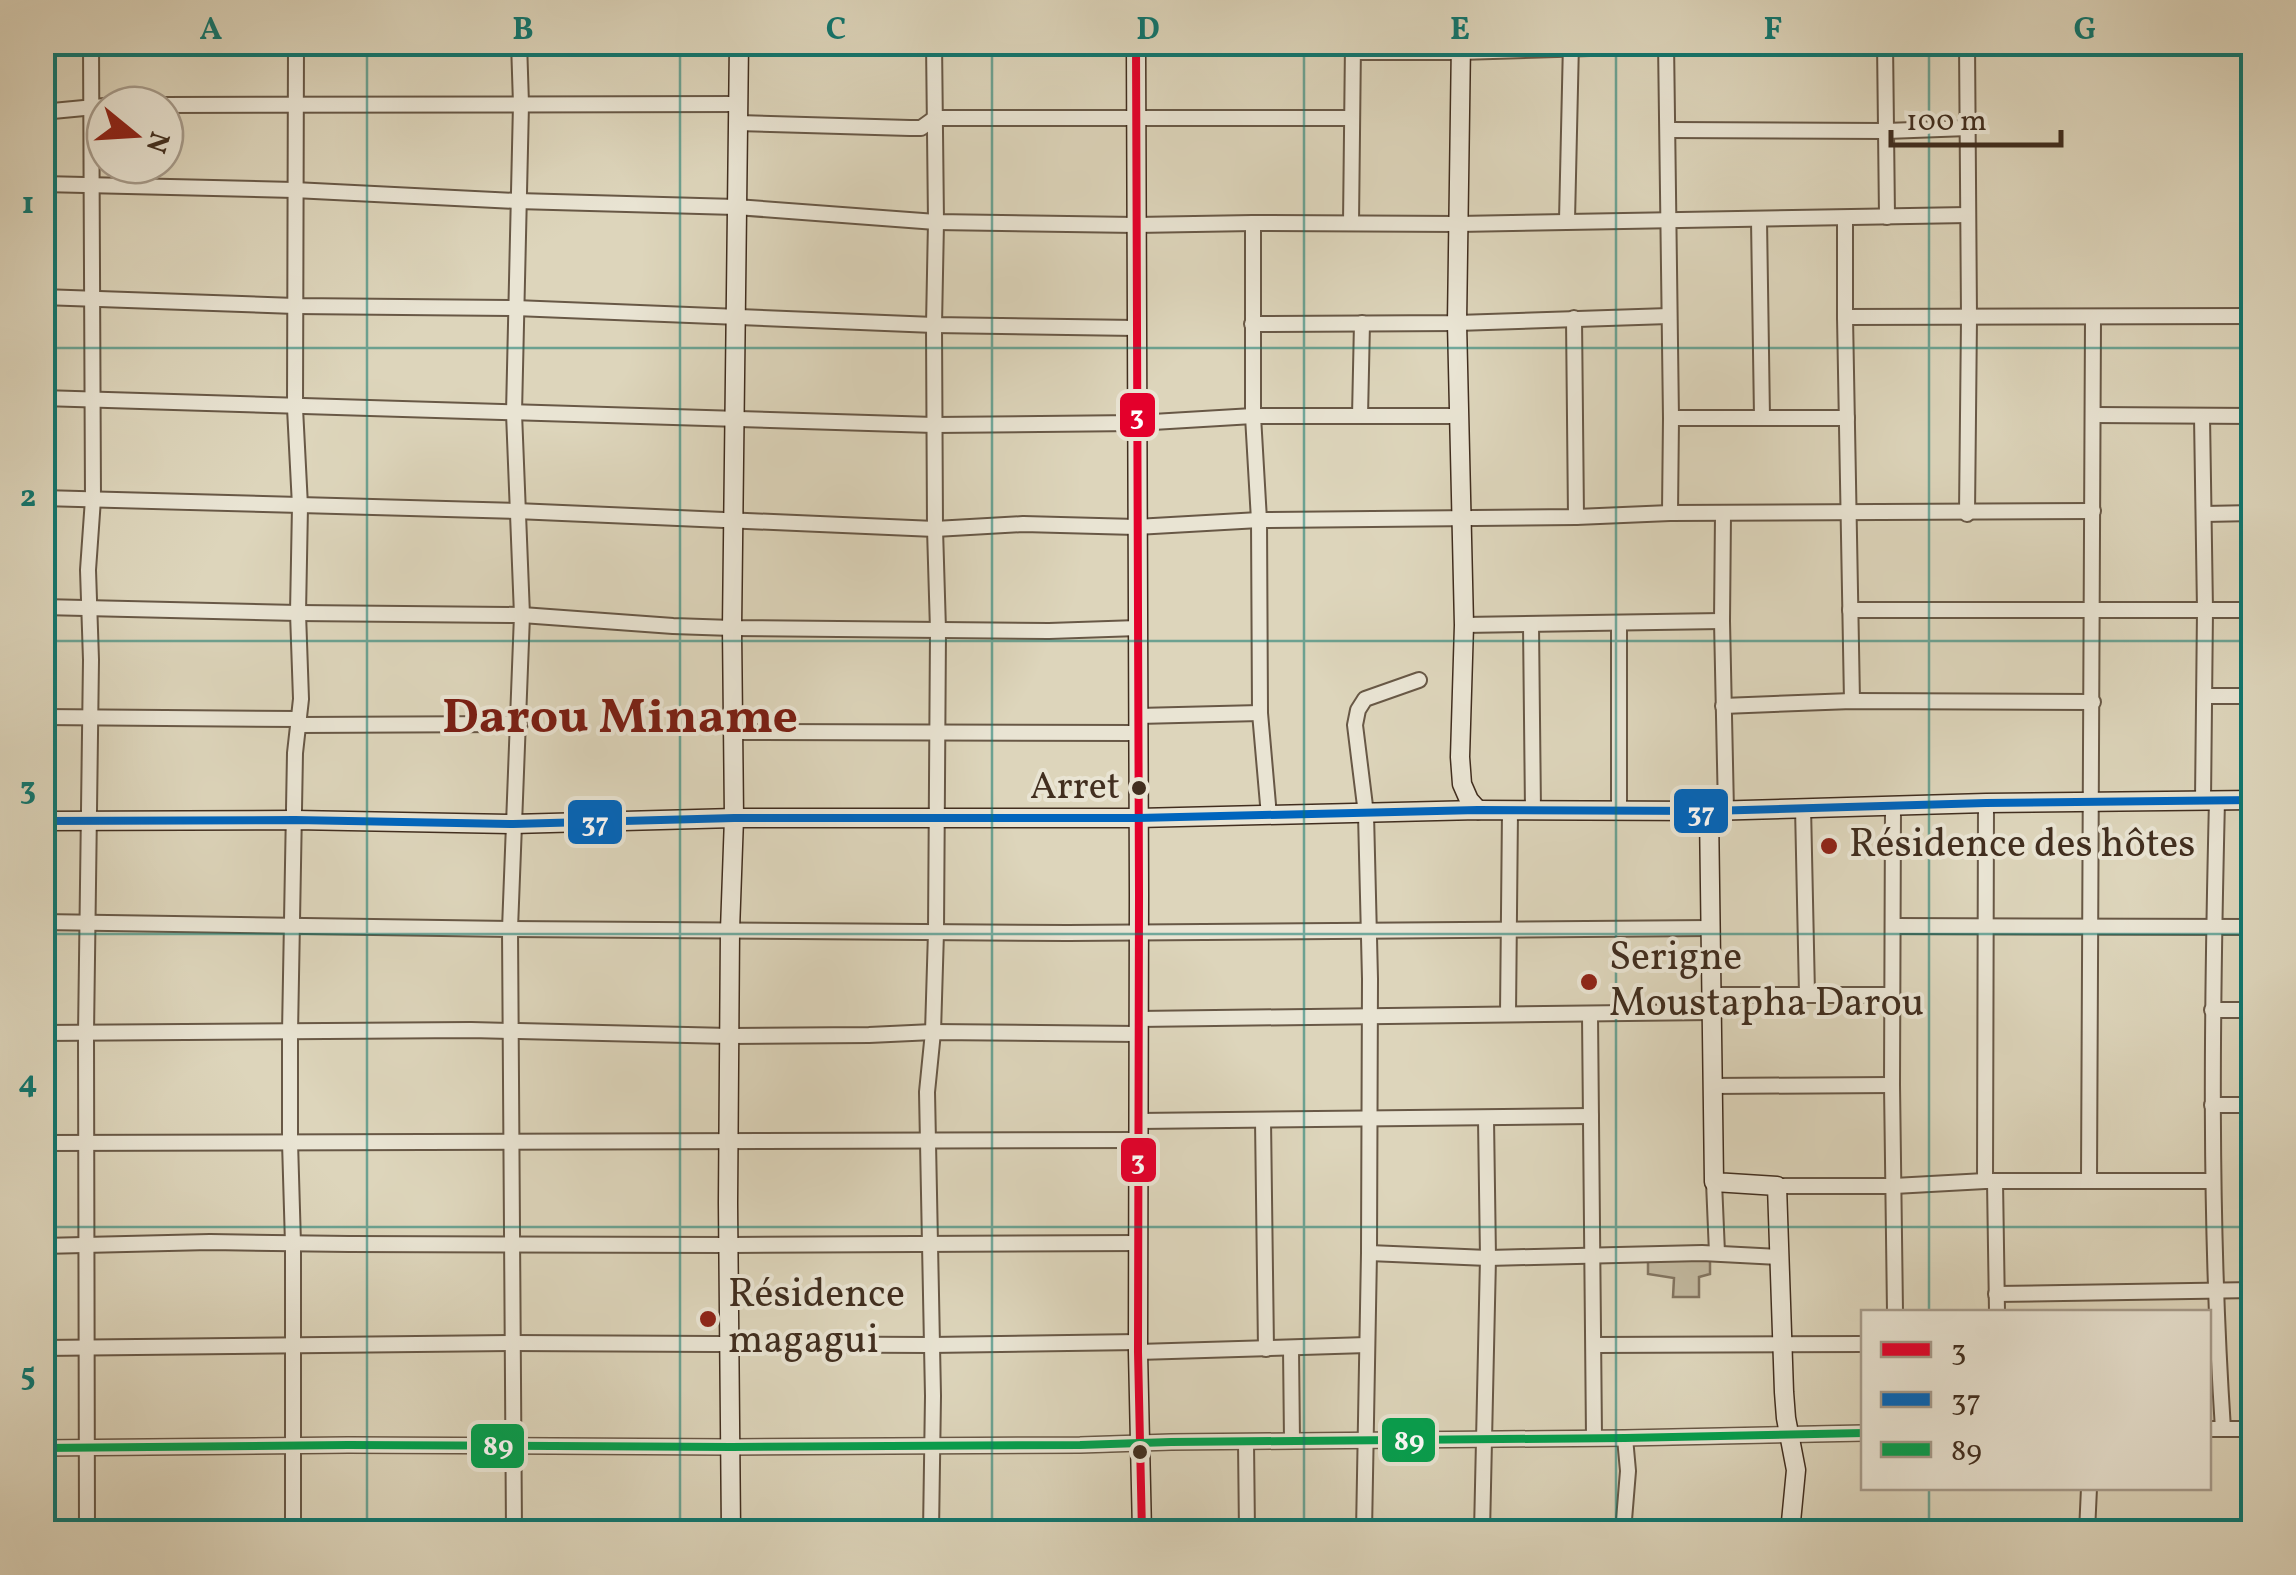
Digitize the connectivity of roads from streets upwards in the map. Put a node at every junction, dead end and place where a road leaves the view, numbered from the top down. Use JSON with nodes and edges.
{"nodes":[{"id":1,"x":90,"y":42,"type":"edge"},
{"id":2,"x":296,"y":42,"type":"edge"},
{"id":3,"x":519,"y":42,"type":"edge"},
{"id":4,"x":739,"y":42,"type":"edge"},
{"id":5,"x":934,"y":42,"type":"edge"},
{"id":6,"x":1136,"y":42,"type":"edge"},
{"id":7,"x":1788,"y":42,"type":"edge"},
{"id":8,"x":1885,"y":42,"type":"edge"},
{"id":9,"x":1968,"y":42,"type":"edge"},
{"id":10,"x":1666,"y":44,"type":"edge"},
{"id":11,"x":1571,"y":46,"type":"edge"},
{"id":12,"x":1353,"y":47,"type":"edge"},
{"id":13,"x":1460,"y":47,"type":"edge"},
{"id":14,"x":95,"y":85,"type":"edge"},
{"id":15,"x":296,"y":104,"type":"junction"},
{"id":16,"x":520,"y":104,"type":"junction"},
{"id":17,"x":185,"y":105,"type":"edge"},
{"id":18,"x":85,"y":107,"type":"edge"},
{"id":19,"x":42,"y":112,"type":"edge"},
{"id":20,"x":739,"y":113,"type":"junction"},
{"id":21,"x":935,"y":118,"type":"junction"},
{"id":22,"x":1136,"y":118,"type":"junction"},
{"id":23,"x":1351,"y":118,"type":"junction"},
{"id":24,"x":1968,"y":128,"type":"junction"},
{"id":25,"x":1668,"y":130,"type":"junction"},
{"id":26,"x":1886,"y":130,"type":"junction"},
{"id":27,"x":42,"y":184,"type":"edge"},
{"id":28,"x":93,"y":186,"type":"junction"},
{"id":29,"x":294,"y":190,"type":"junction"},
{"id":30,"x":517,"y":200,"type":"junction"},
{"id":31,"x":736,"y":208,"type":"junction"},
{"id":32,"x":1968,"y":214,"type":"junction"},
{"id":33,"x":1887,"y":217,"type":"junction"},
{"id":34,"x":1845,"y":218,"type":"junction"},
{"id":35,"x":1567,"y":220,"type":"junction"},
{"id":36,"x":1669,"y":220,"type":"junction"},
{"id":37,"x":1759,"y":220,"type":"junction"},
{"id":38,"x":936,"y":222,"type":"junction"},
{"id":39,"x":1253,"y":223,"type":"junction"},
{"id":40,"x":1352,"y":223,"type":"junction"},
{"id":41,"x":1458,"y":224,"type":"junction"},
{"id":42,"x":1136,"y":226,"type":"junction"},
{"id":43,"x":42,"y":297,"type":"edge"},
{"id":44,"x":91,"y":299,"type":"junction"},
{"id":45,"x":295,"y":306,"type":"junction"},
{"id":46,"x":515,"y":308,"type":"junction"},
{"id":47,"x":736,"y":316,"type":"junction"},
{"id":48,"x":1669,"y":316,"type":"junction"},
{"id":49,"x":2254,"y":316,"type":"edge"},
{"id":50,"x":1844,"y":317,"type":"junction"},
{"id":51,"x":1574,"y":318,"type":"junction"},
{"id":52,"x":1969,"y":318,"type":"junction"},
{"id":53,"x":2093,"y":318,"type":"junction"},
{"id":54,"x":1456,"y":322,"type":"junction"},
{"id":55,"x":1362,"y":323,"type":"junction"},
{"id":56,"x":1252,"y":324,"type":"junction"},
{"id":57,"x":934,"y":325,"type":"junction"},
{"id":58,"x":1136,"y":328,"type":"junction"},
{"id":59,"x":42,"y":398,"type":"edge"},
{"id":60,"x":93,"y":401,"type":"junction"},
{"id":61,"x":296,"y":408,"type":"junction"},
{"id":62,"x":514,"y":413,"type":"junction"},
{"id":63,"x":2094,"y":415,"type":"junction"},
{"id":64,"x":1253,"y":416,"type":"junction"},
{"id":65,"x":1360,"y":416,"type":"junction"},
{"id":66,"x":1458,"y":416,"type":"junction"},
{"id":67,"x":2202,"y":416,"type":"junction"},
{"id":68,"x":2254,"y":416,"type":"edge"},
{"id":69,"x":1762,"y":417,"type":"junction"},
{"id":70,"x":736,"y":418,"type":"junction"},
{"id":71,"x":1671,"y":418,"type":"junction"},
{"id":72,"x":1846,"y":418,"type":"junction"},
{"id":73,"x":1136,"y":422,"type":"junction"},
{"id":74,"x":934,"y":425,"type":"junction"},
{"id":75,"x":42,"y":498,"type":"edge"},
{"id":76,"x":93,"y":499,"type":"junction"},
{"id":77,"x":300,"y":506,"type":"junction"},
{"id":78,"x":516,"y":511,"type":"junction"},
{"id":79,"x":2092,"y":512,"type":"junction"},
{"id":80,"x":1670,"y":513,"type":"junction"},
{"id":81,"x":1848,"y":513,"type":"junction"},
{"id":82,"x":1722,"y":514,"type":"junction"},
{"id":83,"x":1967,"y":514,"type":"junction"},
{"id":84,"x":2204,"y":514,"type":"junction"},
{"id":85,"x":2254,"y":514,"type":"edge"},
{"id":86,"x":1576,"y":516,"type":"junction"},
{"id":87,"x":1462,"y":519,"type":"junction"},
{"id":88,"x":1259,"y":520,"type":"junction"},
{"id":89,"x":733,"y":521,"type":"junction"},
{"id":90,"x":1136,"y":527,"type":"junction"},
{"id":91,"x":935,"y":529,"type":"junction"},
{"id":92,"x":42,"y":607,"type":"edge"},
{"id":93,"x":90,"y":609,"type":"junction"},
{"id":94,"x":1850,"y":610,"type":"junction"},
{"id":95,"x":2205,"y":610,"type":"junction"},
{"id":96,"x":2254,"y":610,"type":"edge"},
{"id":97,"x":2093,"y":611,"type":"junction"},
{"id":98,"x":298,"y":613,"type":"junction"},
{"id":99,"x":522,"y":614,"type":"junction"},
{"id":100,"x":1722,"y":621,"type":"junction"},
{"id":101,"x":1618,"y":623,"type":"junction"},
{"id":102,"x":1531,"y":624,"type":"junction"},
{"id":103,"x":1464,"y":625,"type":"junction"},
{"id":104,"x":732,"y":628,"type":"junction"},
{"id":105,"x":1138,"y":628,"type":"junction"},
{"id":106,"x":938,"y":630,"type":"junction"},
{"id":107,"x":1419,"y":680,"type":"dead end"},
{"id":108,"x":2205,"y":696,"type":"junction"},
{"id":109,"x":2254,"y":696,"type":"edge"},
{"id":110,"x":1852,"y":701,"type":"junction"},
{"id":111,"x":2093,"y":702,"type":"junction"},
{"id":112,"x":1723,"y":706,"type":"junction"},
{"id":113,"x":1260,"y":713,"type":"junction"},
{"id":114,"x":42,"y":717,"type":"edge"},
{"id":115,"x":90,"y":717,"type":"junction"},
{"id":116,"x":298,"y":722,"type":"junction"},
{"id":117,"x":520,"y":724,"type":"junction"},
{"id":118,"x":1137,"y":725,"type":"junction"},
{"id":119,"x":734,"y":732,"type":"junction"},
{"id":120,"x":936,"y":733,"type":"junction"},
{"id":121,"x":2210,"y":800,"type":"junction"},
{"id":122,"x":2254,"y":800,"type":"edge"},
{"id":123,"x":2091,"y":802,"type":"junction"},
{"id":124,"x":1986,"y":803,"type":"junction"},
{"id":125,"x":1893,"y":806,"type":"junction"},
{"id":126,"x":1803,"y":808,"type":"junction"},
{"id":127,"x":1478,"y":810,"type":"junction"},
{"id":128,"x":1510,"y":811,"type":"junction"},
{"id":129,"x":1534,"y":811,"type":"junction"},
{"id":130,"x":1619,"y":811,"type":"junction"},
{"id":131,"x":1718,"y":811,"type":"junction"},
{"id":132,"x":1366,"y":814,"type":"junction"},
{"id":133,"x":1268,"y":816,"type":"junction"},
{"id":134,"x":734,"y":818,"type":"junction"},
{"id":135,"x":937,"y":818,"type":"junction"},
{"id":136,"x":1138,"y":818,"type":"junction"},
{"id":137,"x":295,"y":820,"type":"junction"},
{"id":138,"x":88,"y":821,"type":"junction"},
{"id":139,"x":42,"y":822,"type":"edge"},
{"id":140,"x":513,"y":824,"type":"junction"},
{"id":141,"x":42,"y":922,"type":"edge"},
{"id":142,"x":87,"y":923,"type":"junction"},
{"id":143,"x":292,"y":926,"type":"junction"},
{"id":144,"x":1893,"y":926,"type":"junction"},
{"id":145,"x":1986,"y":927,"type":"junction"},
{"id":146,"x":2254,"y":927,"type":"edge"},
{"id":147,"x":1710,"y":928,"type":"junction"},
{"id":148,"x":2089,"y":928,"type":"junction"},
{"id":149,"x":2214,"y":928,"type":"junction"},
{"id":150,"x":510,"y":929,"type":"junction"},
{"id":151,"x":1510,"y":929,"type":"junction"},
{"id":152,"x":730,"y":930,"type":"junction"},
{"id":153,"x":1370,"y":930,"type":"junction"},
{"id":154,"x":936,"y":932,"type":"junction"},
{"id":155,"x":1139,"y":933,"type":"junction"},
{"id":156,"x":1807,"y":994,"type":"junction"},
{"id":157,"x":1892,"y":995,"type":"junction"},
{"id":158,"x":1711,"y":1004,"type":"junction"},
{"id":159,"x":2212,"y":1010,"type":"junction"},
{"id":160,"x":2254,"y":1010,"type":"edge"},
{"id":161,"x":1508,"y":1013,"type":"junction"},
{"id":162,"x":1590,"y":1014,"type":"junction"},
{"id":163,"x":1370,"y":1018,"type":"junction"},
{"id":164,"x":1138,"y":1026,"type":"junction"},
{"id":165,"x":511,"y":1031,"type":"junction"},
{"id":166,"x":933,"y":1032,"type":"junction"},
{"id":167,"x":42,"y":1034,"type":"edge"},
{"id":168,"x":86,"y":1034,"type":"junction"},
{"id":169,"x":290,"y":1034,"type":"junction"},
{"id":170,"x":729,"y":1036,"type":"junction"},
{"id":171,"x":1892,"y":1085,"type":"junction"},
{"id":172,"x":1712,"y":1086,"type":"junction"},
{"id":173,"x":2212,"y":1105,"type":"junction"},
{"id":174,"x":2254,"y":1105,"type":"edge"},
{"id":175,"x":1591,"y":1116,"type":"junction"},
{"id":176,"x":1486,"y":1118,"type":"junction"},
{"id":177,"x":1263,"y":1120,"type":"junction"},
{"id":178,"x":1369,"y":1120,"type":"junction"},
{"id":179,"x":1138,"y":1130,"type":"junction"},
{"id":180,"x":730,"y":1140,"type":"junction"},
{"id":181,"x":928,"y":1140,"type":"junction"},
{"id":182,"x":511,"y":1141,"type":"junction"},
{"id":183,"x":290,"y":1142,"type":"junction"},
{"id":184,"x":42,"y":1143,"type":"edge"},
{"id":185,"x":87,"y":1143,"type":"junction"},
{"id":186,"x":1990,"y":1181,"type":"junction"},
{"id":187,"x":2089,"y":1181,"type":"junction"},
{"id":188,"x":2212,"y":1181,"type":"junction"},
{"id":189,"x":1714,"y":1182,"type":"junction"},
{"id":190,"x":1778,"y":1186,"type":"junction"},
{"id":191,"x":1894,"y":1186,"type":"junction"},
{"id":192,"x":1139,"y":1243,"type":"junction"},
{"id":193,"x":293,"y":1244,"type":"junction"},
{"id":194,"x":512,"y":1244,"type":"junction"},
{"id":195,"x":928,"y":1244,"type":"junction"},
{"id":196,"x":88,"y":1245,"type":"junction"},
{"id":197,"x":730,"y":1245,"type":"junction"},
{"id":198,"x":42,"y":1246,"type":"edge"},
{"id":199,"x":1718,"y":1253,"type":"junction"},
{"id":200,"x":1369,"y":1254,"type":"junction"},
{"id":201,"x":1592,"y":1256,"type":"junction"},
{"id":202,"x":1779,"y":1257,"type":"junction"},
{"id":203,"x":1488,"y":1258,"type":"junction"},
{"id":204,"x":2254,"y":1290,"type":"edge"},
{"id":205,"x":2214,"y":1292,"type":"junction"},
{"id":206,"x":1996,"y":1294,"type":"junction"},
{"id":207,"x":1894,"y":1310,"type":"edge"},
{"id":208,"x":1997,"y":1310,"type":"edge"},
{"id":209,"x":2213,"y":1342,"type":"edge"},
{"id":210,"x":512,"y":1343,"type":"junction"},
{"id":211,"x":292,"y":1344,"type":"junction"},
{"id":212,"x":1861,"y":1344,"type":"edge"},
{"id":213,"x":731,"y":1345,"type":"junction"},
{"id":214,"x":932,"y":1345,"type":"junction"},
{"id":215,"x":1367,"y":1345,"type":"junction"},
{"id":216,"x":1595,"y":1345,"type":"junction"},
{"id":217,"x":1783,"y":1345,"type":"junction"},
{"id":218,"x":1138,"y":1347,"type":"junction"},
{"id":219,"x":42,"y":1348,"type":"edge"},
{"id":220,"x":87,"y":1348,"type":"junction"},
{"id":221,"x":1291,"y":1348,"type":"junction"},
{"id":222,"x":1266,"y":1349,"type":"junction"},
{"id":223,"x":2216,"y":1429,"type":"edge"},
{"id":224,"x":2254,"y":1429,"type":"edge"},
{"id":225,"x":1861,"y":1433,"type":"edge"},
{"id":226,"x":1789,"y":1434,"type":"junction"},
{"id":227,"x":1594,"y":1437,"type":"junction"},
{"id":228,"x":1625,"y":1438,"type":"junction"},
{"id":229,"x":1364,"y":1439,"type":"junction"},
{"id":230,"x":1485,"y":1439,"type":"junction"},
{"id":231,"x":1292,"y":1441,"type":"junction"},
{"id":232,"x":1246,"y":1442,"type":"junction"},
{"id":233,"x":1139,"y":1444,"type":"junction"},
{"id":234,"x":932,"y":1445,"type":"junction"},
{"id":235,"x":294,"y":1446,"type":"junction"},
{"id":236,"x":513,"y":1447,"type":"junction"},
{"id":237,"x":731,"y":1447,"type":"junction"},
{"id":238,"x":42,"y":1448,"type":"edge"},
{"id":239,"x":85,"y":1448,"type":"junction"},
{"id":240,"x":2089,"y":1490,"type":"edge"},
{"id":241,"x":87,"y":1532,"type":"edge"},
{"id":242,"x":292,"y":1532,"type":"edge"},
{"id":243,"x":514,"y":1532,"type":"edge"},
{"id":244,"x":731,"y":1532,"type":"edge"},
{"id":245,"x":931,"y":1532,"type":"edge"},
{"id":246,"x":1142,"y":1532,"type":"edge"},
{"id":247,"x":1246,"y":1532,"type":"edge"},
{"id":248,"x":1364,"y":1532,"type":"edge"},
{"id":249,"x":1482,"y":1532,"type":"edge"},
{"id":250,"x":1623,"y":1532,"type":"edge"},
{"id":251,"x":1790,"y":1532,"type":"edge"},
{"id":252,"x":2087,"y":1532,"type":"edge"}],
"edges":[{"from":1,"to":14,"type":"street"},
{"from":2,"to":15,"type":"street"},
{"from":3,"to":16,"type":"street"},
{"from":4,"to":20,"type":"street"},
{"from":5,"to":21,"type":"street"},
{"from":6,"to":22,"type":"street"},
{"from":7,"to":10,"type":"street"},
{"from":8,"to":26,"type":"street"},
{"from":9,"to":24,"type":"street"},
{"from":10,"to":11,"type":"street"},
{"from":10,"to":25,"type":"street"},
{"from":11,"to":13,"type":"street"},
{"from":11,"to":35,"type":"street"},
{"from":12,"to":13,"type":"street"},
{"from":12,"to":23,"type":"street"},
{"from":13,"to":41,"type":"street"},
{"from":15,"to":16,"type":"street"},
{"from":15,"to":17,"type":"street"},
{"from":15,"to":29,"type":"street"},
{"from":16,"to":20,"type":"street"},
{"from":16,"to":30,"type":"street"},
{"from":18,"to":19,"type":"street"},
{"from":20,"to":21,"type":"street"},
{"from":20,"to":31,"type":"street"},
{"from":21,"to":22,"type":"street"},
{"from":21,"to":38,"type":"street"},
{"from":22,"to":23,"type":"street"},
{"from":22,"to":42,"type":"street"},
{"from":23,"to":40,"type":"street"},
{"from":24,"to":26,"type":"street"},
{"from":24,"to":32,"type":"street"},
{"from":25,"to":26,"type":"street"},
{"from":25,"to":36,"type":"street"},
{"from":26,"to":33,"type":"street"},
{"from":27,"to":28,"type":"street"},
{"from":28,"to":29,"type":"street"},
{"from":28,"to":44,"type":"street"},
{"from":29,"to":30,"type":"street"},
{"from":29,"to":45,"type":"street"},
{"from":30,"to":31,"type":"street"},
{"from":30,"to":46,"type":"street"},
{"from":31,"to":38,"type":"street"},
{"from":31,"to":47,"type":"street"},
{"from":32,"to":33,"type":"street"},
{"from":32,"to":52,"type":"street"},
{"from":33,"to":34,"type":"street"},
{"from":34,"to":37,"type":"street"},
{"from":34,"to":50,"type":"street"},
{"from":35,"to":36,"type":"street"},
{"from":35,"to":41,"type":"street"},
{"from":36,"to":37,"type":"street"},
{"from":36,"to":48,"type":"street"},
{"from":37,"to":69,"type":"street"},
{"from":38,"to":42,"type":"street"},
{"from":38,"to":57,"type":"street"},
{"from":39,"to":40,"type":"street"},
{"from":39,"to":42,"type":"street"},
{"from":39,"to":56,"type":"street"},
{"from":40,"to":41,"type":"street"},
{"from":41,"to":54,"type":"street"},
{"from":42,"to":58,"type":"street"},
{"from":43,"to":44,"type":"street"},
{"from":44,"to":45,"type":"street"},
{"from":44,"to":60,"type":"street"},
{"from":45,"to":46,"type":"street"},
{"from":45,"to":61,"type":"street"},
{"from":46,"to":47,"type":"street"},
{"from":46,"to":62,"type":"street"},
{"from":47,"to":57,"type":"street"},
{"from":47,"to":70,"type":"street"},
{"from":48,"to":51,"type":"street"},
{"from":48,"to":71,"type":"street"},
{"from":49,"to":53,"type":"street"},
{"from":50,"to":52,"type":"street"},
{"from":50,"to":72,"type":"street"},
{"from":51,"to":54,"type":"street"},
{"from":51,"to":86,"type":"street"},
{"from":52,"to":53,"type":"street"},
{"from":52,"to":83,"type":"street"},
{"from":53,"to":63,"type":"street"},
{"from":54,"to":55,"type":"street"},
{"from":54,"to":66,"type":"street"},
{"from":55,"to":56,"type":"street"},
{"from":55,"to":65,"type":"street"},
{"from":56,"to":64,"type":"street"},
{"from":57,"to":58,"type":"street"},
{"from":57,"to":74,"type":"street"},
{"from":58,"to":73,"type":"street"},
{"from":59,"to":60,"type":"street"},
{"from":60,"to":61,"type":"street"},
{"from":60,"to":76,"type":"street"},
{"from":61,"to":62,"type":"street"},
{"from":61,"to":77,"type":"street"},
{"from":62,"to":70,"type":"street"},
{"from":62,"to":78,"type":"street"},
{"from":63,"to":67,"type":"street"},
{"from":63,"to":79,"type":"street"},
{"from":64,"to":65,"type":"street"},
{"from":64,"to":73,"type":"street"},
{"from":64,"to":88,"type":"street"},
{"from":65,"to":66,"type":"street"},
{"from":66,"to":87,"type":"street"},
{"from":67,"to":68,"type":"street"},
{"from":67,"to":84,"type":"street"},
{"from":69,"to":71,"type":"street"},
{"from":69,"to":72,"type":"street"},
{"from":70,"to":74,"type":"street"},
{"from":70,"to":89,"type":"street"},
{"from":71,"to":80,"type":"street"},
{"from":72,"to":81,"type":"street"},
{"from":73,"to":74,"type":"street"},
{"from":73,"to":90,"type":"street"},
{"from":74,"to":91,"type":"street"},
{"from":75,"to":76,"type":"street"},
{"from":76,"to":77,"type":"street"},
{"from":76,"to":93,"type":"street"},
{"from":77,"to":78,"type":"street"},
{"from":77,"to":98,"type":"street"},
{"from":78,"to":89,"type":"street"},
{"from":78,"to":99,"type":"street"},
{"from":79,"to":83,"type":"street"},
{"from":79,"to":97,"type":"street"},
{"from":80,"to":82,"type":"street"},
{"from":80,"to":86,"type":"street"},
{"from":81,"to":82,"type":"street"},
{"from":81,"to":83,"type":"street"},
{"from":81,"to":94,"type":"street"},
{"from":82,"to":100,"type":"street"},
{"from":84,"to":85,"type":"street"},
{"from":84,"to":95,"type":"street"},
{"from":86,"to":87,"type":"street"},
{"from":87,"to":88,"type":"street"},
{"from":87,"to":103,"type":"street"},
{"from":88,"to":90,"type":"street"},
{"from":88,"to":113,"type":"street"},
{"from":89,"to":91,"type":"street"},
{"from":89,"to":104,"type":"street"},
{"from":90,"to":91,"type":"street"},
{"from":90,"to":105,"type":"street"},
{"from":91,"to":106,"type":"street"},
{"from":92,"to":93,"type":"street"},
{"from":93,"to":98,"type":"street"},
{"from":93,"to":115,"type":"street"},
{"from":94,"to":97,"type":"street"},
{"from":94,"to":110,"type":"street"},
{"from":95,"to":96,"type":"street"},
{"from":95,"to":97,"type":"street"},
{"from":95,"to":108,"type":"street"},
{"from":97,"to":111,"type":"street"},
{"from":98,"to":99,"type":"street"},
{"from":98,"to":116,"type":"street"},
{"from":99,"to":104,"type":"street"},
{"from":99,"to":117,"type":"street"},
{"from":100,"to":101,"type":"street"},
{"from":100,"to":112,"type":"street"},
{"from":101,"to":102,"type":"street"},
{"from":101,"to":130,"type":"street"},
{"from":102,"to":103,"type":"street"},
{"from":102,"to":129,"type":"street"},
{"from":103,"to":127,"type":"street"},
{"from":104,"to":106,"type":"street"},
{"from":104,"to":119,"type":"street"},
{"from":105,"to":106,"type":"street"},
{"from":105,"to":118,"type":"street"},
{"from":106,"to":120,"type":"street"},
{"from":107,"to":132,"type":"street"},
{"from":108,"to":109,"type":"street"},
{"from":108,"to":121,"type":"street"},
{"from":110,"to":111,"type":"street"},
{"from":110,"to":112,"type":"street"},
{"from":111,"to":123,"type":"street"},
{"from":112,"to":131,"type":"street"},
{"from":113,"to":118,"type":"street"},
{"from":113,"to":133,"type":"street"},
{"from":114,"to":115,"type":"street"},
{"from":115,"to":116,"type":"street"},
{"from":115,"to":138,"type":"street"},
{"from":116,"to":117,"type":"street"},
{"from":116,"to":137,"type":"street"},
{"from":117,"to":140,"type":"street"},
{"from":118,"to":120,"type":"street"},
{"from":118,"to":136,"type":"street"},
{"from":119,"to":120,"type":"street"},
{"from":119,"to":134,"type":"street"},
{"from":120,"to":135,"type":"street"},
{"from":121,"to":122,"type":"street"},
{"from":121,"to":123,"type":"street"},
{"from":121,"to":149,"type":"street"},
{"from":123,"to":124,"type":"street"},
{"from":123,"to":148,"type":"street"},
{"from":124,"to":125,"type":"street"},
{"from":124,"to":145,"type":"street"},
{"from":125,"to":126,"type":"street"},
{"from":125,"to":144,"type":"street"},
{"from":126,"to":131,"type":"street"},
{"from":126,"to":156,"type":"street"},
{"from":127,"to":128,"type":"street"},
{"from":127,"to":132,"type":"street"},
{"from":128,"to":129,"type":"street"},
{"from":128,"to":151,"type":"street"},
{"from":129,"to":130,"type":"street"},
{"from":130,"to":131,"type":"street"},
{"from":131,"to":147,"type":"street"},
{"from":132,"to":133,"type":"street"},
{"from":132,"to":153,"type":"street"},
{"from":133,"to":136,"type":"street"},
{"from":134,"to":135,"type":"street"},
{"from":134,"to":140,"type":"street"},
{"from":134,"to":152,"type":"street"},
{"from":135,"to":136,"type":"street"},
{"from":135,"to":154,"type":"street"},
{"from":136,"to":155,"type":"street"},
{"from":137,"to":138,"type":"street"},
{"from":137,"to":140,"type":"street"},
{"from":137,"to":143,"type":"street"},
{"from":138,"to":139,"type":"street"},
{"from":138,"to":142,"type":"street"},
{"from":140,"to":150,"type":"street"},
{"from":141,"to":142,"type":"street"},
{"from":142,"to":143,"type":"street"},
{"from":142,"to":168,"type":"street"},
{"from":143,"to":150,"type":"street"},
{"from":143,"to":169,"type":"street"},
{"from":144,"to":145,"type":"street"},
{"from":144,"to":157,"type":"street"},
{"from":145,"to":148,"type":"street"},
{"from":145,"to":186,"type":"street"},
{"from":146,"to":149,"type":"street"},
{"from":147,"to":151,"type":"street"},
{"from":147,"to":158,"type":"street"},
{"from":148,"to":149,"type":"street"},
{"from":148,"to":187,"type":"street"},
{"from":149,"to":159,"type":"street"},
{"from":150,"to":152,"type":"street"},
{"from":150,"to":165,"type":"street"},
{"from":151,"to":153,"type":"street"},
{"from":151,"to":161,"type":"street"},
{"from":152,"to":154,"type":"street"},
{"from":152,"to":170,"type":"street"},
{"from":153,"to":155,"type":"street"},
{"from":153,"to":163,"type":"street"},
{"from":154,"to":155,"type":"street"},
{"from":154,"to":166,"type":"street"},
{"from":155,"to":164,"type":"street"},
{"from":156,"to":157,"type":"street"},
{"from":156,"to":158,"type":"street"},
{"from":157,"to":171,"type":"street"},
{"from":158,"to":162,"type":"street"},
{"from":158,"to":172,"type":"street"},
{"from":159,"to":160,"type":"street"},
{"from":159,"to":173,"type":"street"},
{"from":161,"to":162,"type":"street"},
{"from":161,"to":163,"type":"street"},
{"from":162,"to":175,"type":"street"},
{"from":163,"to":164,"type":"street"},
{"from":163,"to":178,"type":"street"},
{"from":164,"to":166,"type":"street"},
{"from":164,"to":179,"type":"street"},
{"from":165,"to":169,"type":"street"},
{"from":165,"to":170,"type":"street"},
{"from":165,"to":182,"type":"street"},
{"from":166,"to":170,"type":"street"},
{"from":166,"to":181,"type":"street"},
{"from":167,"to":168,"type":"street"},
{"from":168,"to":169,"type":"street"},
{"from":168,"to":185,"type":"street"},
{"from":169,"to":183,"type":"street"},
{"from":170,"to":180,"type":"street"},
{"from":171,"to":172,"type":"street"},
{"from":171,"to":191,"type":"street"},
{"from":172,"to":189,"type":"street"},
{"from":173,"to":174,"type":"street"},
{"from":173,"to":188,"type":"street"},
{"from":175,"to":176,"type":"street"},
{"from":175,"to":201,"type":"street"},
{"from":176,"to":178,"type":"street"},
{"from":176,"to":203,"type":"street"},
{"from":177,"to":178,"type":"street"},
{"from":177,"to":179,"type":"street"},
{"from":177,"to":222,"type":"street"},
{"from":178,"to":200,"type":"street"},
{"from":179,"to":181,"type":"street"},
{"from":179,"to":192,"type":"street"},
{"from":180,"to":181,"type":"street"},
{"from":180,"to":182,"type":"street"},
{"from":180,"to":197,"type":"street"},
{"from":181,"to":195,"type":"street"},
{"from":182,"to":183,"type":"street"},
{"from":182,"to":194,"type":"street"},
{"from":183,"to":185,"type":"street"},
{"from":183,"to":193,"type":"street"},
{"from":184,"to":185,"type":"street"},
{"from":185,"to":196,"type":"street"},
{"from":186,"to":187,"type":"street"},
{"from":186,"to":191,"type":"street"},
{"from":186,"to":206,"type":"street"},
{"from":187,"to":188,"type":"street"},
{"from":188,"to":205,"type":"street"},
{"from":189,"to":190,"type":"street"},
{"from":189,"to":199,"type":"street"},
{"from":190,"to":191,"type":"street"},
{"from":190,"to":202,"type":"street"},
{"from":191,"to":207,"type":"street"},
{"from":192,"to":195,"type":"street"},
{"from":192,"to":218,"type":"street"},
{"from":193,"to":194,"type":"street"},
{"from":193,"to":196,"type":"street"},
{"from":193,"to":211,"type":"street"},
{"from":194,"to":197,"type":"street"},
{"from":194,"to":210,"type":"street"},
{"from":195,"to":197,"type":"street"},
{"from":195,"to":214,"type":"street"},
{"from":196,"to":198,"type":"street"},
{"from":196,"to":220,"type":"street"},
{"from":197,"to":213,"type":"street"},
{"from":199,"to":201,"type":"street"},
{"from":199,"to":202,"type":"street"},
{"from":200,"to":203,"type":"street"},
{"from":200,"to":215,"type":"street"},
{"from":201,"to":203,"type":"street"},
{"from":201,"to":216,"type":"street"},
{"from":202,"to":217,"type":"street"},
{"from":203,"to":230,"type":"street"},
{"from":204,"to":205,"type":"street"},
{"from":205,"to":206,"type":"street"},
{"from":205,"to":209,"type":"street"},
{"from":206,"to":208,"type":"street"},
{"from":209,"to":223,"type":"street"},
{"from":210,"to":211,"type":"street"},
{"from":210,"to":213,"type":"street"},
{"from":210,"to":236,"type":"street"},
{"from":211,"to":220,"type":"street"},
{"from":211,"to":235,"type":"street"},
{"from":212,"to":217,"type":"street"},
{"from":213,"to":214,"type":"street"},
{"from":213,"to":237,"type":"street"},
{"from":214,"to":218,"type":"street"},
{"from":214,"to":234,"type":"street"},
{"from":215,"to":221,"type":"street"},
{"from":215,"to":229,"type":"street"},
{"from":216,"to":217,"type":"street"},
{"from":216,"to":227,"type":"street"},
{"from":217,"to":226,"type":"street"},
{"from":218,"to":222,"type":"street"},
{"from":218,"to":233,"type":"street"},
{"from":219,"to":220,"type":"street"},
{"from":220,"to":239,"type":"street"},
{"from":221,"to":222,"type":"street"},
{"from":221,"to":231,"type":"street"},
{"from":223,"to":224,"type":"street"},
{"from":225,"to":226,"type":"street"},
{"from":226,"to":228,"type":"street"},
{"from":226,"to":251,"type":"street"},
{"from":227,"to":228,"type":"street"},
{"from":227,"to":230,"type":"street"},
{"from":228,"to":250,"type":"street"},
{"from":229,"to":230,"type":"street"},
{"from":229,"to":231,"type":"street"},
{"from":229,"to":248,"type":"street"},
{"from":230,"to":249,"type":"street"},
{"from":231,"to":232,"type":"street"},
{"from":232,"to":233,"type":"street"},
{"from":232,"to":247,"type":"street"},
{"from":233,"to":234,"type":"street"},
{"from":233,"to":246,"type":"street"},
{"from":234,"to":237,"type":"street"},
{"from":234,"to":245,"type":"street"},
{"from":235,"to":236,"type":"street"},
{"from":235,"to":239,"type":"street"},
{"from":235,"to":242,"type":"street"},
{"from":236,"to":237,"type":"street"},
{"from":236,"to":243,"type":"street"},
{"from":237,"to":244,"type":"street"},
{"from":238,"to":239,"type":"street"},
{"from":239,"to":241,"type":"street"},
{"from":240,"to":252,"type":"street"}]}
